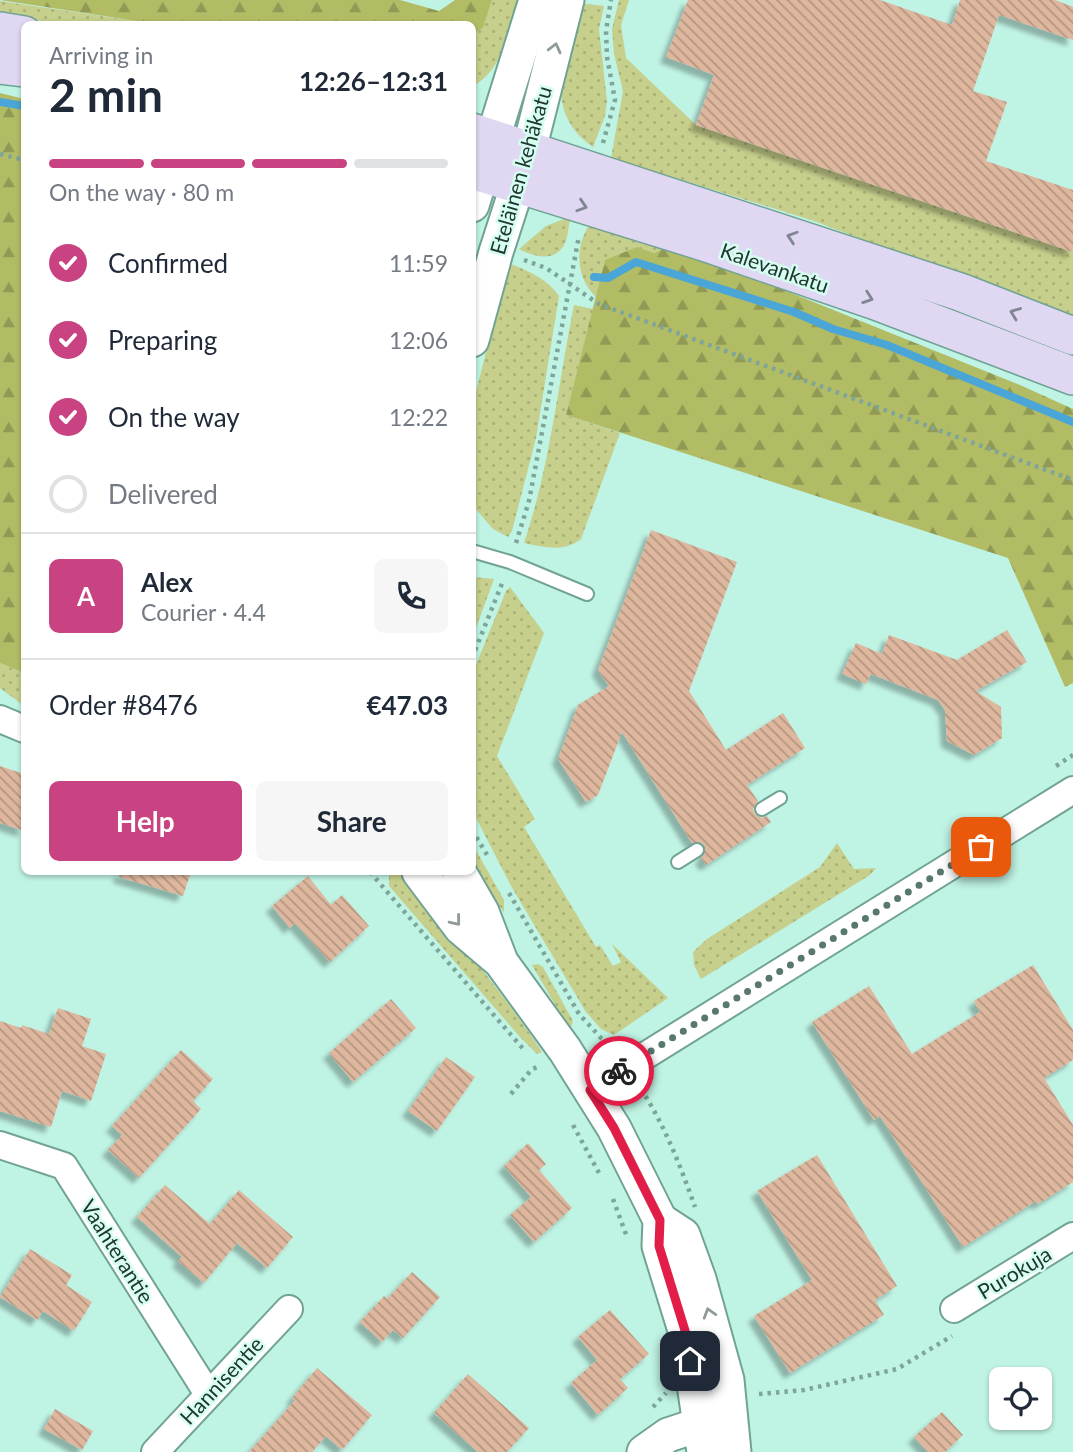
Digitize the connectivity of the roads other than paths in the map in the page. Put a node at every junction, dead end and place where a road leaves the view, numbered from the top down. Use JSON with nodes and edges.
{"nodes":[{"id":1,"x":536,"y":0,"type":"edge"},
{"id":2,"x":567,"y":0,"type":"edge"},
{"id":3,"x":0,"y":31,"type":"edge"},
{"id":4,"x":21,"y":34,"type":"edge"},
{"id":5,"x":0,"y":65,"type":"edge"},
{"id":6,"x":21,"y":68,"type":"edge"},
{"id":7,"x":482,"y":135,"type":"edge"},
{"id":8,"x":529,"y":150,"type":"junction"},
{"id":9,"x":476,"y":176,"type":"edge"},
{"id":10,"x":476,"y":183,"type":"edge"},
{"id":11,"x":517,"y":185,"type":"junction"},
{"id":12,"x":476,"y":326,"type":"edge"},
{"id":13,"x":1073,"y":336,"type":"edge"},
{"id":14,"x":1073,"y":376,"type":"edge"},
{"id":15,"x":476,"y":552,"type":"edge"},
{"id":16,"x":587,"y":594,"type":"dead end"},
{"id":17,"x":0,"y":719,"type":"edge"},
{"id":18,"x":21,"y":728,"type":"edge"},
{"id":19,"x":1073,"y":790,"type":"edge"},
{"id":20,"x":780,"y":798,"type":"dead end"},
{"id":21,"x":762,"y":809,"type":"dead end"},
{"id":22,"x":697,"y":850,"type":"dead end"},
{"id":23,"x":678,"y":862,"type":"dead end"},
{"id":24,"x":421,"y":875,"type":"edge"},
{"id":25,"x":461,"y":875,"type":"edge"},
{"id":26,"x":501,"y":962,"type":"junction"},
{"id":27,"x":590,"y":1090,"type":"junction"},
{"id":28,"x":0,"y":1145,"type":"edge"},
{"id":29,"x":1073,"y":1236,"type":"edge"},
{"id":30,"x":289,"y":1310,"type":"dead end"},
{"id":31,"x":955,"y":1321,"type":"road end"},
{"id":32,"x":208,"y":1394,"type":"junction"},
{"id":33,"x":712,"y":1443,"type":"edge"},
{"id":34,"x":155,"y":1452,"type":"edge"},
{"id":35,"x":644,"y":1452,"type":"edge"}],
"edges":[{"from":1,"to":7,"type":"street","name":"Eteläinen kehäkatu"},
{"from":8,"to":2,"type":"street","name":"Eteläinen kehäkatu","one_way":true},
{"from":3,"to":4,"type":"main road"},
{"from":5,"to":6,"type":"main road"},
{"from":7,"to":8,"type":"main road","name":"Kalevankatu"},
{"from":7,"to":9,"type":"street","name":"Eteläinen kehäkatu"},
{"from":8,"to":11,"type":"street","name":"Eteläinen kehäkatu"},
{"from":13,"to":8,"type":"main road","name":"Kalevankatu","one_way":true},
{"from":10,"to":11,"type":"main road","name":"Kalevankatu"},
{"from":11,"to":12,"type":"street","name":"Eteläinen kehäkatu"},
{"from":11,"to":14,"type":"main road","name":"Kalevankatu","one_way":true},
{"from":15,"to":16,"type":"lane"},
{"from":17,"to":18,"type":"street"},
{"from":19,"to":27,"type":"street"},
{"from":20,"to":21,"type":"lane"},
{"from":22,"to":23,"type":"lane"},
{"from":24,"to":26,"type":"street","one_way":true},
{"from":25,"to":26,"type":"street"},
{"from":26,"to":27,"type":"street"},
{"from":27,"to":33,"type":"street"},
{"from":28,"to":32,"type":"street","name":"Vaahterantie"},
{"from":29,"to":31,"type":"street","name":"Purokuja"},
{"from":30,"to":32,"type":"street","name":"Hannisentie"},
{"from":32,"to":34,"type":"street","name":"Hannisentie"},
{"from":33,"to":35,"type":"street"}]}
